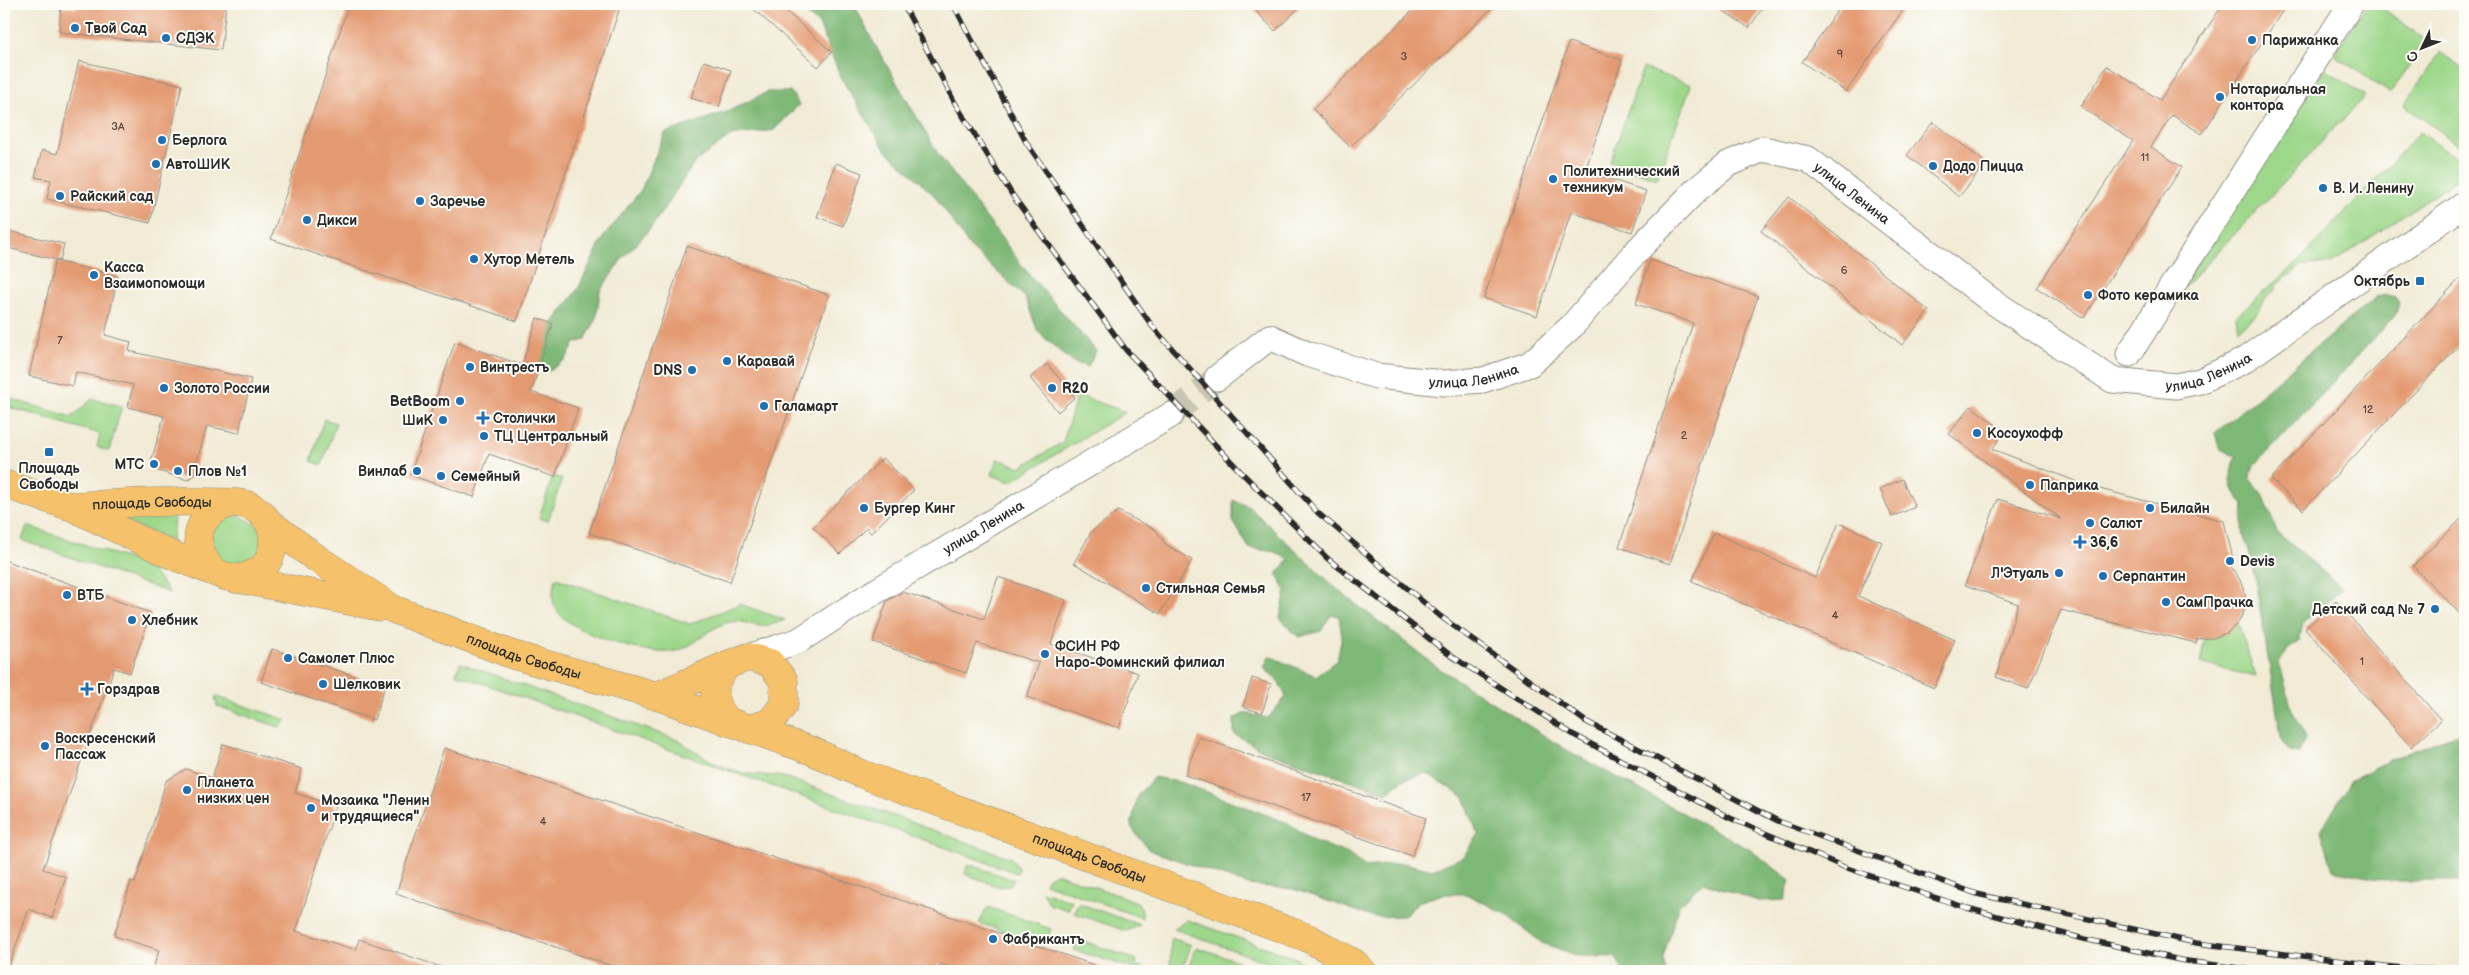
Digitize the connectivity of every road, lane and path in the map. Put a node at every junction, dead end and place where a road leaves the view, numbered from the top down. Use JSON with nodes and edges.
{"nodes":[{"id":1,"x":2351,"y":4,"type":"edge"},
{"id":2,"x":2465,"y":204,"type":"edge"},
{"id":3,"x":2129,"y":354,"type":"dead end"},
{"id":4,"x":1217,"y":378,"type":"tunnel mouth"},
{"id":5,"x":1171,"y":415,"type":"tunnel mouth"},
{"id":6,"x":4,"y":484,"type":"edge"},
{"id":7,"x":231,"y":503,"type":"junction"},
{"id":8,"x":72,"y":506,"type":"junction"},
{"id":9,"x":269,"y":523,"type":"junction"},
{"id":10,"x":225,"y":576,"type":"junction"},
{"id":11,"x":393,"y":609,"type":"junction"},
{"id":12,"x":798,"y":641,"type":"junction"},
{"id":13,"x":737,"y":661,"type":"junction"},
{"id":14,"x":784,"y":692,"type":"junction"},
{"id":15,"x":657,"y":696,"type":"junction"},
{"id":16,"x":738,"y":726,"type":"junction"},
{"id":17,"x":812,"y":751,"type":"junction"},
{"id":18,"x":1362,"y":971,"type":"edge"}],
"edges":[{"from":1,"to":3,"type":"street"},
{"from":2,"to":4,"type":"street","name":"улица Ленина"},
{"from":5,"to":12,"type":"street","name":"улица Ленина"},
{"from":6,"to":8,"type":"main road","name":"площадь Свободы"},
{"from":7,"to":8,"type":"main road","name":"площадь Свободы"},
{"from":7,"to":9,"type":"main road","name":"площадь Свободы"},
{"from":7,"to":10,"type":"main road","name":"площадь Свободы"},
{"from":8,"to":10,"type":"main road","name":"площадь Свободы"},
{"from":9,"to":10,"type":"main road"},
{"from":9,"to":11,"type":"main road","name":"площадь Свободы"},
{"from":10,"to":11,"type":"main road","name":"площадь Свободы"},
{"from":11,"to":15,"type":"main road","name":"площадь Свободы"},
{"from":12,"to":13,"type":"street","name":"улица Ленина"},
{"from":12,"to":14,"type":"street"},
{"from":13,"to":14,"type":"main road"},
{"from":13,"to":15,"type":"main road"},
{"from":13,"to":16,"type":"main road"},
{"from":14,"to":16,"type":"main road"},
{"from":14,"to":17,"type":"main road"},
{"from":15,"to":16,"type":"main road","name":"площадь Свободы"},
{"from":16,"to":17,"type":"main road","name":"площадь Свободы"},
{"from":17,"to":18,"type":"main road","name":"площадь Свободы"}]}
